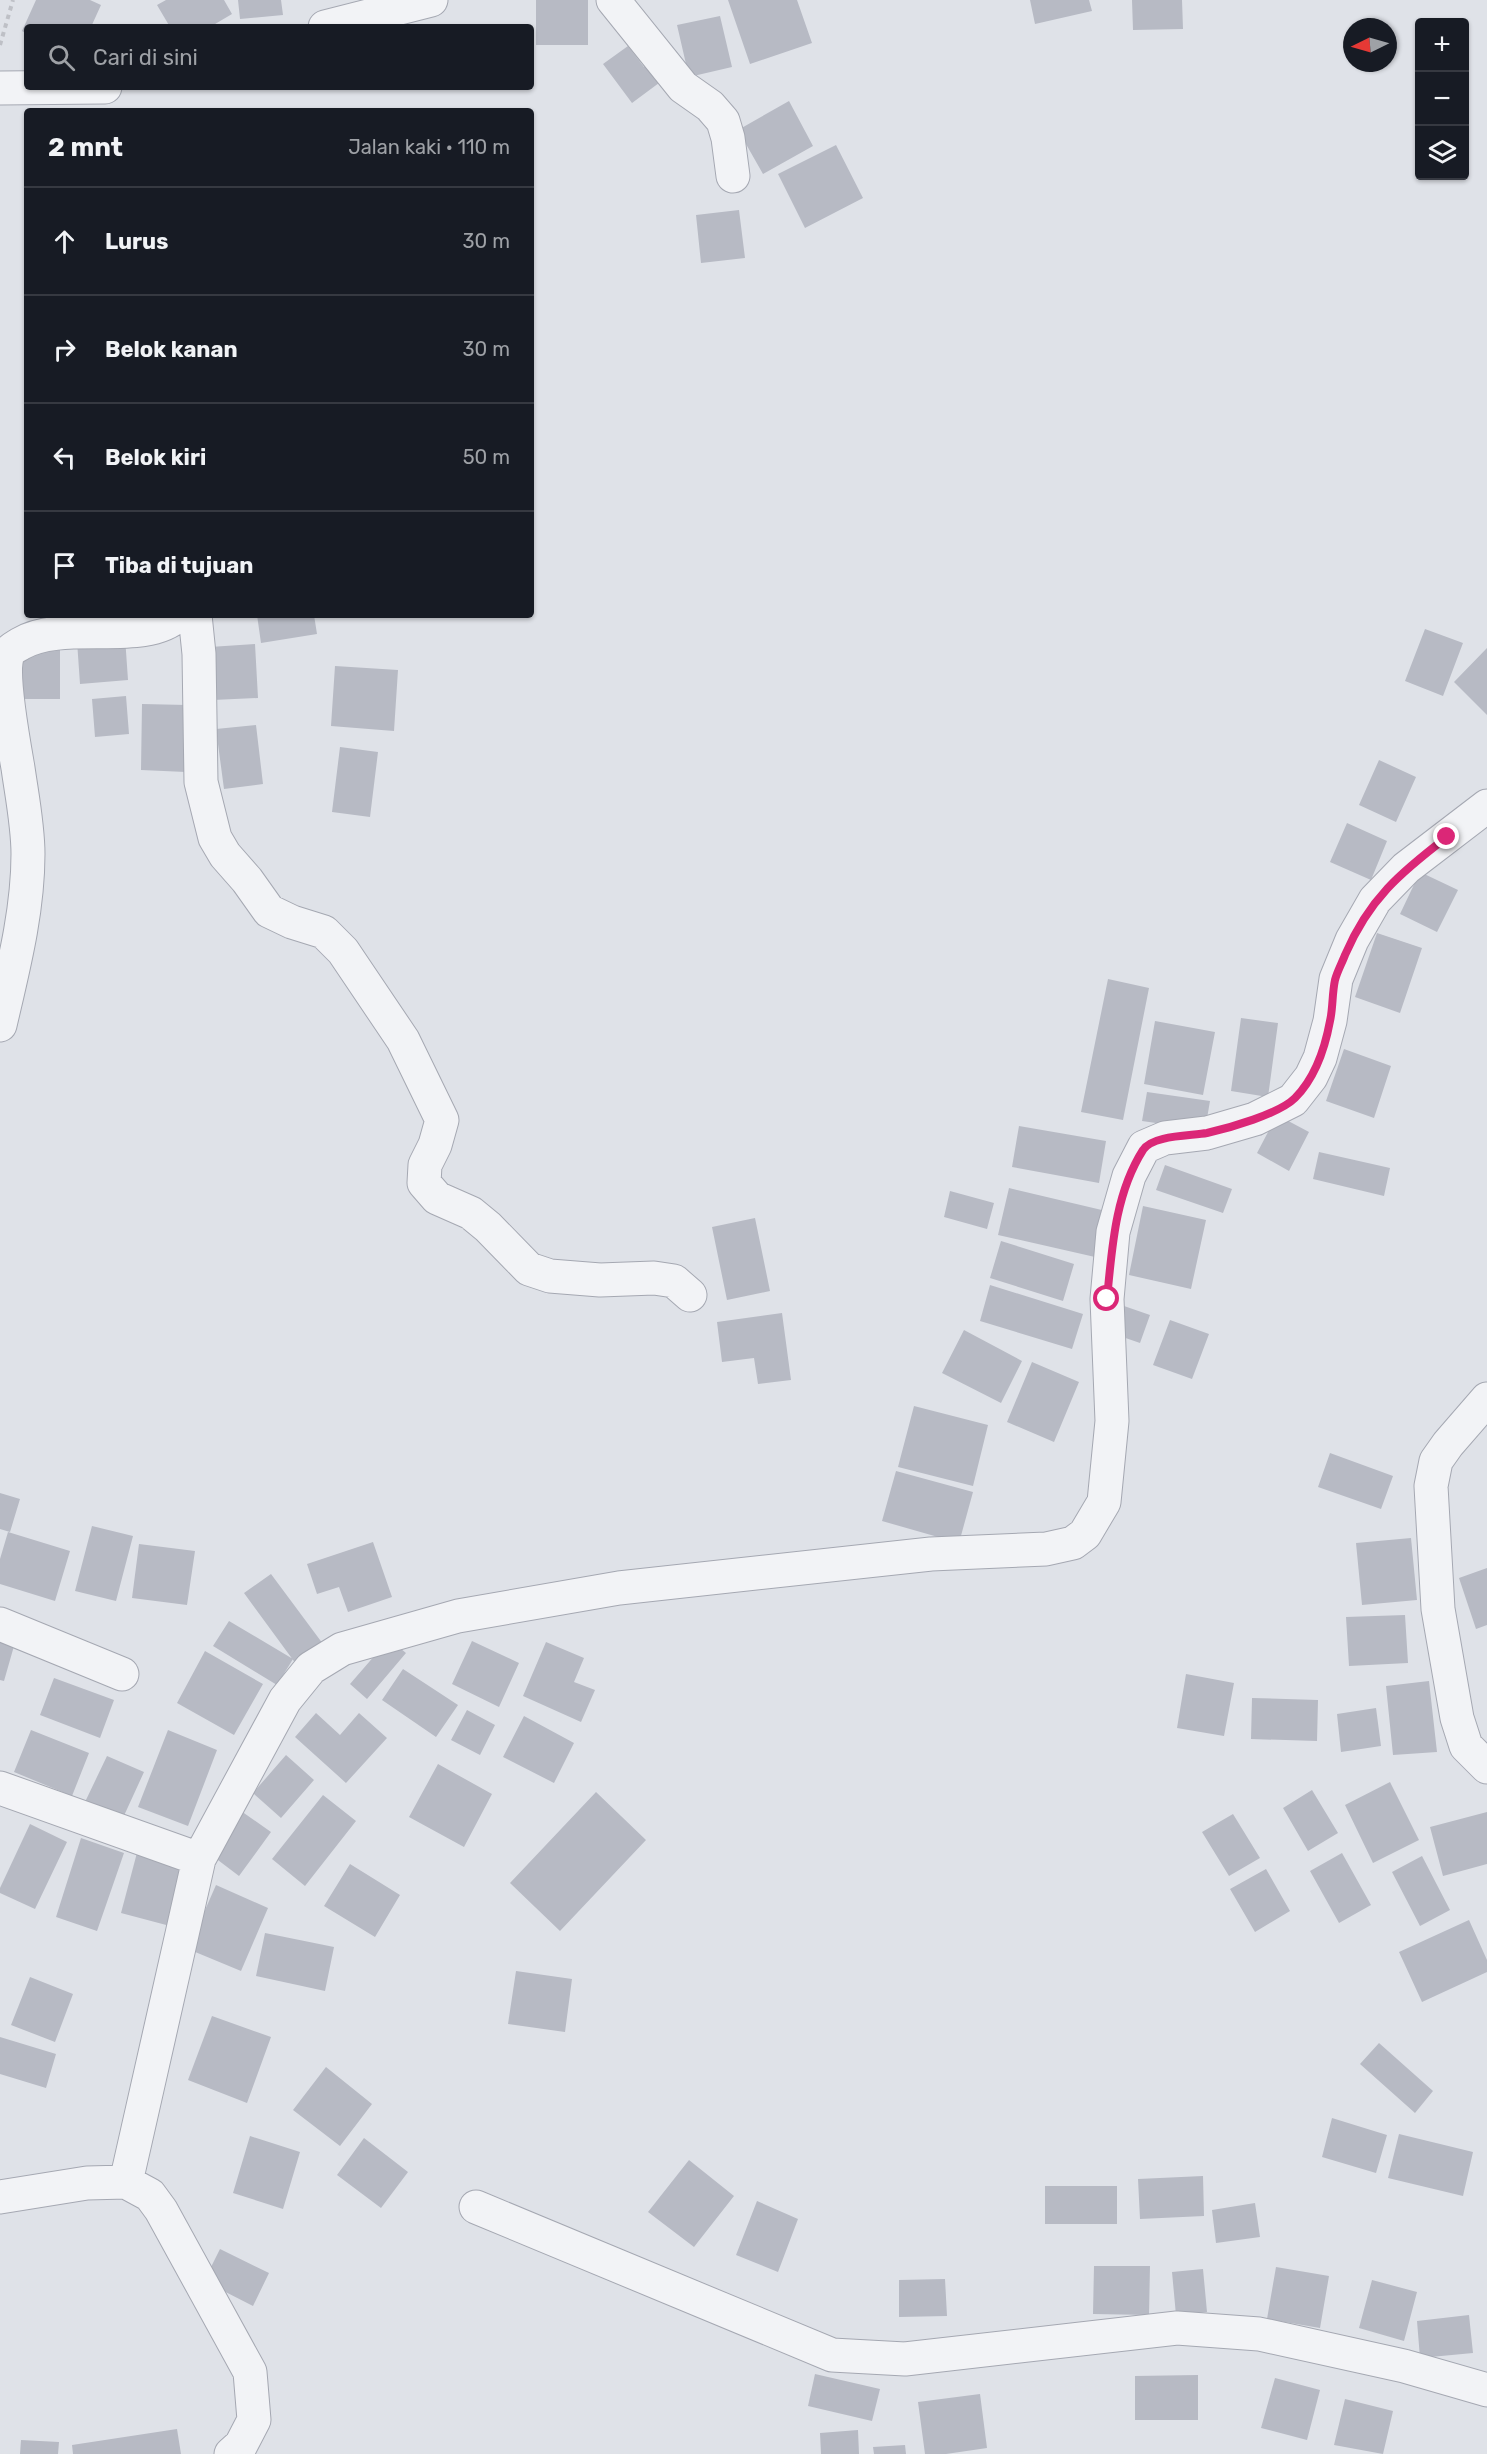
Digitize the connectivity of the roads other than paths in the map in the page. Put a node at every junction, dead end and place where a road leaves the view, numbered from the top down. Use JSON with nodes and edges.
{"nodes":[{"id":1,"x":431,"y":0,"type":"edge"},
{"id":2,"x":613,"y":0,"type":"edge"},
{"id":3,"x":337,"y":24,"type":"edge"},
{"id":4,"x":0,"y":88,"type":"edge"},
{"id":5,"x":24,"y":90,"type":"edge"},
{"id":6,"x":30,"y":90,"type":"edge"},
{"id":7,"x":105,"y":95,"type":"edge"},
{"id":8,"x":733,"y":176,"type":"dead end"},
{"id":9,"x":175,"y":618,"type":"edge"},
{"id":10,"x":195,"y":618,"type":"edge"},
{"id":11,"x":1487,"y":806,"type":"edge"},
{"id":12,"x":0,"y":1025,"type":"edge"},
{"id":13,"x":690,"y":1295,"type":"dead end"},
{"id":14,"x":1487,"y":1399,"type":"edge"},
{"id":15,"x":0,"y":1624,"type":"edge"},
{"id":16,"x":122,"y":1674,"type":"dead end"},
{"id":17,"x":1487,"y":1767,"type":"edge"},
{"id":18,"x":0,"y":1788,"type":"edge"},
{"id":19,"x":199,"y":1858,"type":"junction"},
{"id":20,"x":126,"y":2182,"type":"junction"},
{"id":21,"x":0,"y":2197,"type":"edge"},
{"id":22,"x":476,"y":2207,"type":"dead end"},
{"id":23,"x":1487,"y":2390,"type":"edge"},
{"id":24,"x":231,"y":2454,"type":"edge"}],
"edges":[{"from":1,"to":3,"type":"street"},
{"from":2,"to":8,"type":"street"},
{"from":4,"to":5,"type":"street"},
{"from":6,"to":7,"type":"street"},
{"from":9,"to":12,"type":"street"},
{"from":10,"to":13,"type":"street"},
{"from":11,"to":19,"type":"street"},
{"from":14,"to":17,"type":"street"},
{"from":15,"to":16,"type":"street"},
{"from":18,"to":19,"type":"street"},
{"from":19,"to":20,"type":"street"},
{"from":20,"to":21,"type":"street"},
{"from":20,"to":24,"type":"street"},
{"from":22,"to":23,"type":"street"}]}
